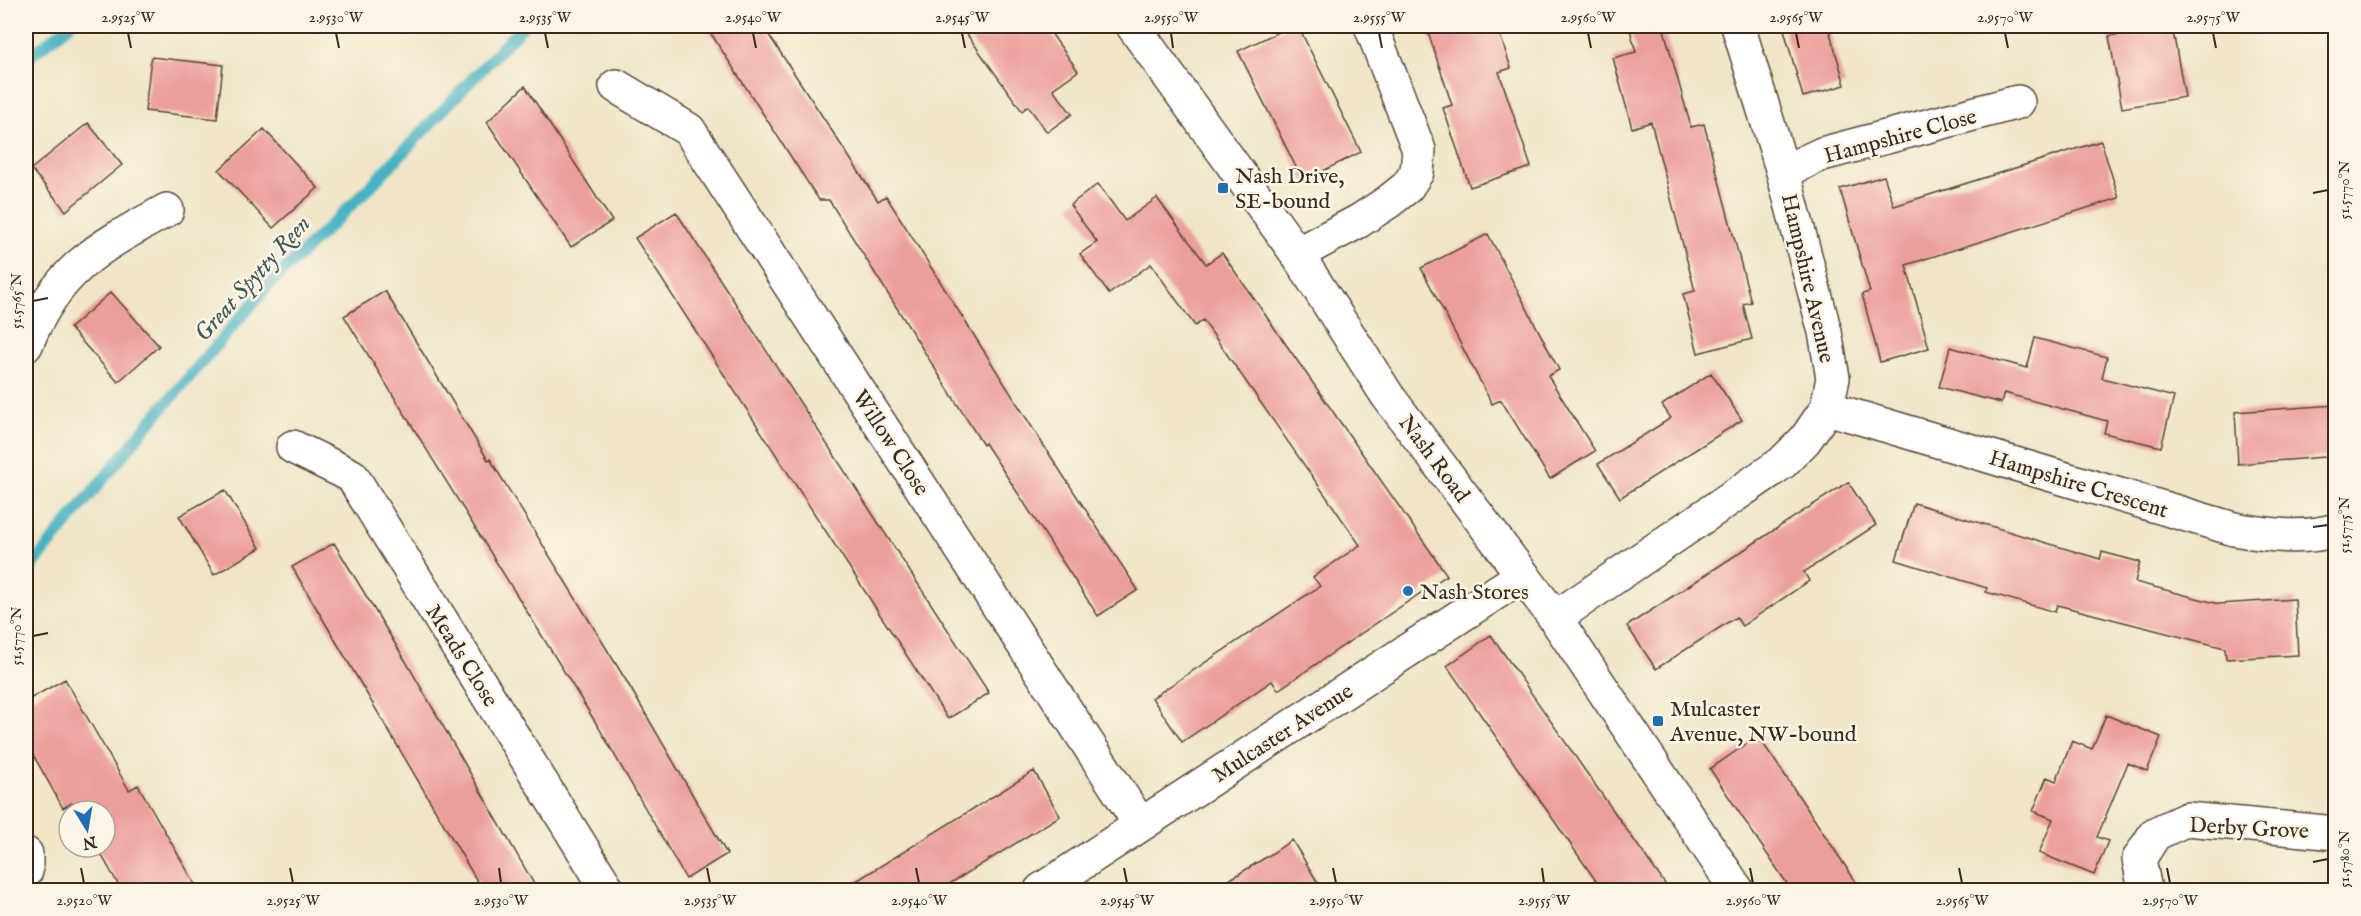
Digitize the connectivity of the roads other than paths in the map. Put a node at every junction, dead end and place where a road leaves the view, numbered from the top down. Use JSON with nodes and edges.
{"nodes":[{"id":1,"x":1133,"y":26,"type":"edge"},
{"id":2,"x":1371,"y":26,"type":"edge"},
{"id":3,"x":1738,"y":26,"type":"edge"},
{"id":4,"x":616,"y":86,"type":"dead end"},
{"id":5,"x":2018,"y":102,"type":"dead end"},
{"id":6,"x":1783,"y":172,"type":"junction"},
{"id":7,"x":166,"y":210,"type":"dead end"},
{"id":8,"x":1297,"y":254,"type":"junction"},
{"id":9,"x":26,"y":345,"type":"edge"},
{"id":10,"x":1827,"y":408,"type":"junction"},
{"id":11,"x":293,"y":447,"type":"dead end"},
{"id":12,"x":2336,"y":530,"type":"edge"},
{"id":13,"x":1523,"y":575,"type":"junction"},
{"id":14,"x":1555,"y":618,"type":"junction"},
{"id":15,"x":1140,"y":824,"type":"junction"},
{"id":16,"x":2336,"y":833,"type":"edge"},
{"id":17,"x":26,"y":854,"type":"edge"},
{"id":18,"x":26,"y":871,"type":"edge"},
{"id":19,"x":608,"y":891,"type":"edge"},
{"id":20,"x":1041,"y":891,"type":"edge"},
{"id":21,"x":1737,"y":891,"type":"edge"},
{"id":22,"x":2145,"y":891,"type":"edge"}],
"edges":[{"from":1,"to":8,"type":"street","name":"Nash Road"},
{"from":2,"to":8,"type":"street"},
{"from":3,"to":6,"type":"street","name":"Hampshire Avenue"},
{"from":4,"to":15,"type":"street","name":"Willow Close"},
{"from":5,"to":6,"type":"street","name":"Hampshire Close"},
{"from":6,"to":10,"type":"street","name":"Hampshire Avenue"},
{"from":7,"to":9,"type":"street"},
{"from":8,"to":13,"type":"street","name":"Nash Road"},
{"from":10,"to":12,"type":"street","name":"Hampshire Crescent"},
{"from":10,"to":14,"type":"street","name":"Hampshire Avenue"},
{"from":11,"to":19,"type":"street","name":"Meads Close"},
{"from":13,"to":14,"type":"street","name":"Nash Road"},
{"from":13,"to":15,"type":"street","name":"Mulcaster Avenue"},
{"from":14,"to":21,"type":"street","name":"Nash Road"},
{"from":15,"to":20,"type":"street","name":"Mulcaster Avenue"},
{"from":16,"to":22,"type":"street","name":"Derby Grove"},
{"from":17,"to":18,"type":"street"}]}
